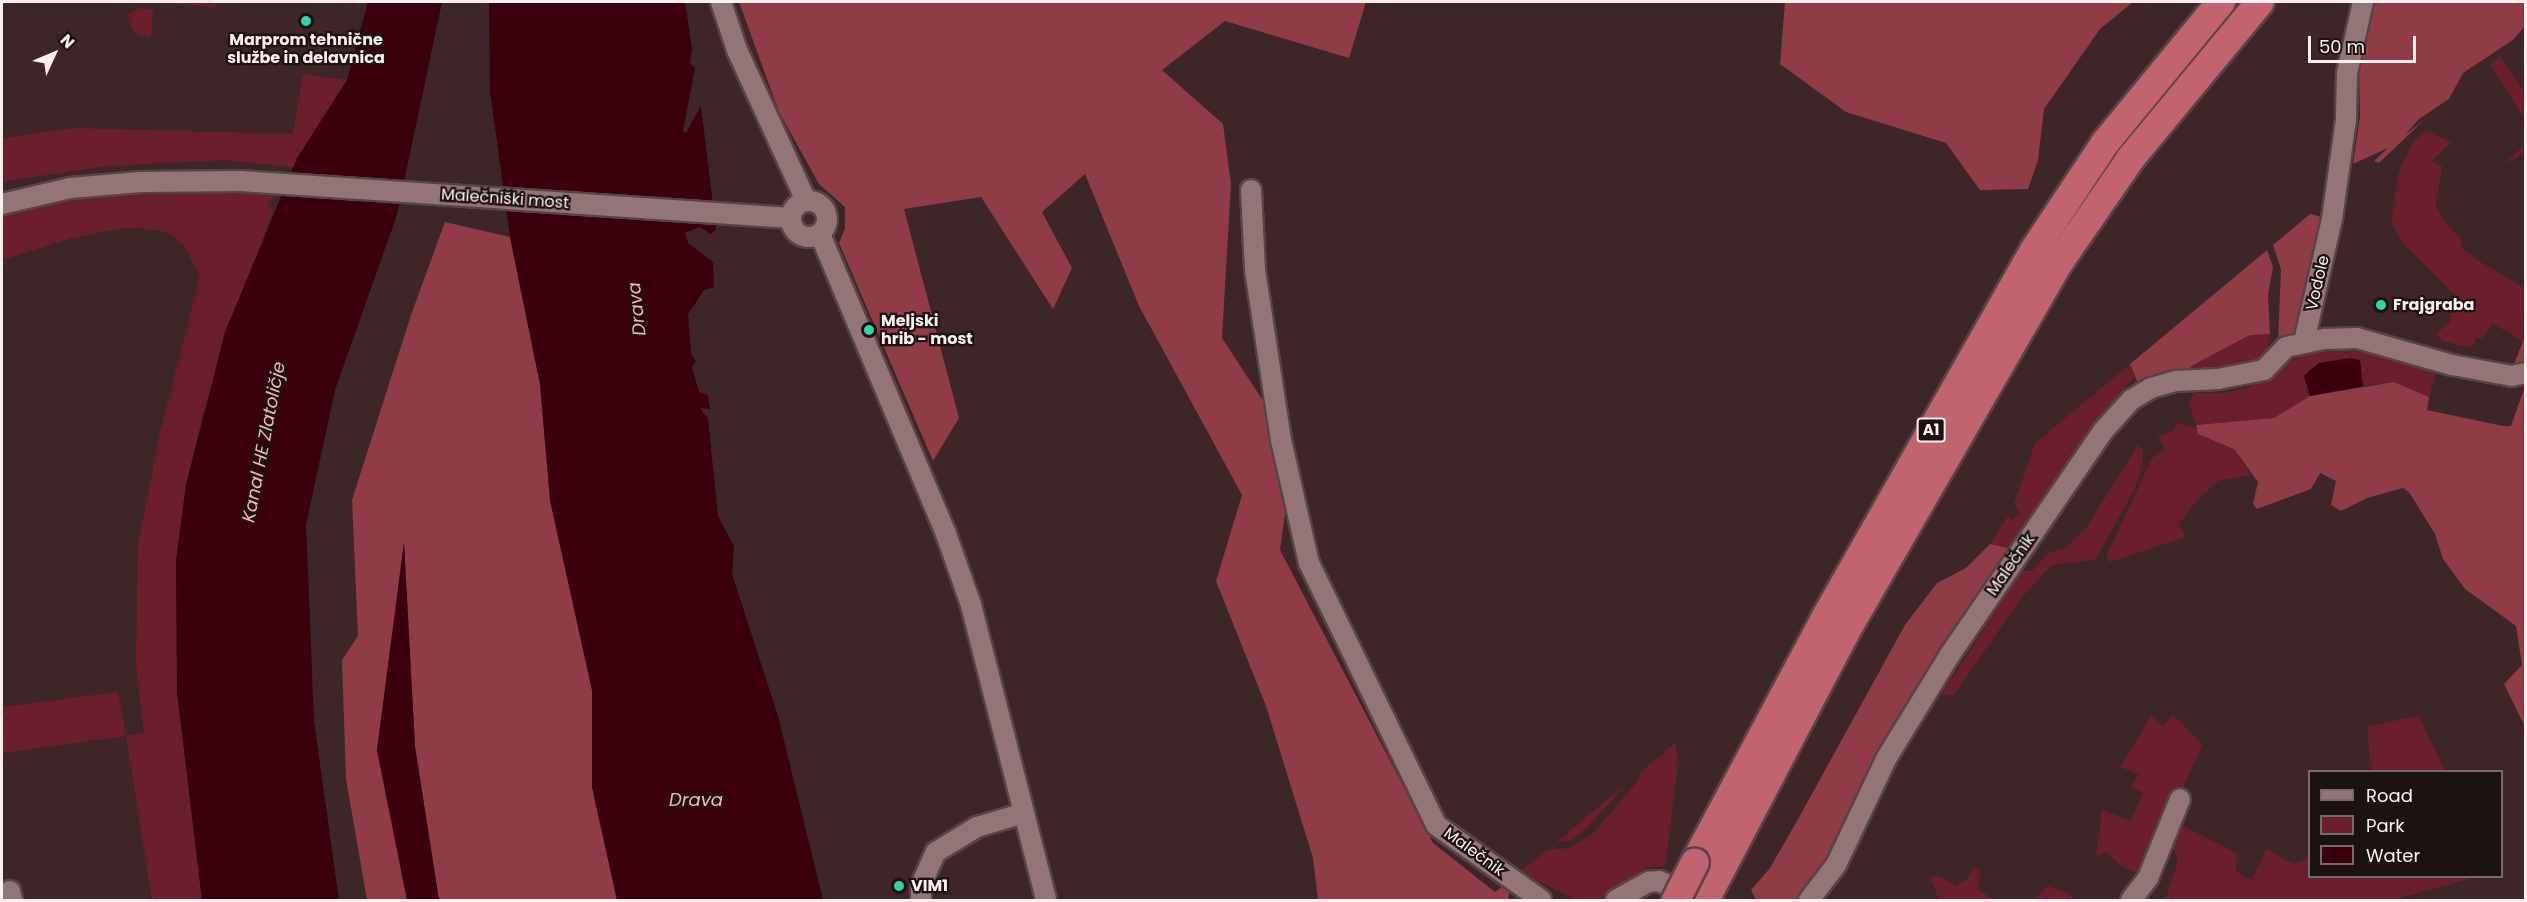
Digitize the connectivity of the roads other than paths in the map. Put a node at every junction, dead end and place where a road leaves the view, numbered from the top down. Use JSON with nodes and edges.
{"nodes":[{"id":1,"x":721,"y":2,"type":"edge"},
{"id":2,"x":2260,"y":2,"type":"edge"},
{"id":3,"x":2363,"y":2,"type":"edge"},
{"id":4,"x":2212,"y":12,"type":"edge"},
{"id":5,"x":1251,"y":189,"type":"dead end"},
{"id":6,"x":806,"y":201,"type":"junction"},
{"id":7,"x":2,"y":204,"type":"edge"},
{"id":8,"x":791,"y":218,"type":"junction"},
{"id":9,"x":820,"y":234,"type":"junction"},
{"id":10,"x":2304,"y":342,"type":"junction"},
{"id":11,"x":2526,"y":373,"type":"edge"},
{"id":12,"x":2180,"y":799,"type":"dead end"},
{"id":13,"x":1024,"y":813,"type":"junction"},
{"id":14,"x":1707,"y":868,"type":"junction"},
{"id":15,"x":921,"y":900,"type":"edge"},
{"id":16,"x":1046,"y":900,"type":"edge"},
{"id":17,"x":1541,"y":900,"type":"edge"},
{"id":18,"x":1616,"y":900,"type":"edge"},
{"id":19,"x":1676,"y":900,"type":"edge"},
{"id":20,"x":1694,"y":900,"type":"edge"},
{"id":21,"x":1705,"y":900,"type":"edge"},
{"id":22,"x":1809,"y":900,"type":"edge"},
{"id":23,"x":2131,"y":900,"type":"edge"}],
"edges":[{"from":1,"to":6,"type":"street"},
{"from":2,"to":14,"type":"highway","number":"A1"},
{"from":3,"to":10,"type":"street","name":"Vodole"},
{"from":4,"to":14,"type":"highway","number":"A1"},
{"from":5,"to":17,"type":"street","name":"Malečnik"},
{"from":6,"to":8,"type":"street"},
{"from":6,"to":9,"type":"street"},
{"from":7,"to":8,"type":"street","name":"Malečniški most"},
{"from":8,"to":9,"type":"street"},
{"from":9,"to":13,"type":"street"},
{"from":10,"to":11,"type":"street"},
{"from":10,"to":22,"type":"street","name":"Malečnik"},
{"from":12,"to":23,"type":"street"},
{"from":13,"to":15,"type":"street"},
{"from":13,"to":16,"type":"street"},
{"from":14,"to":19,"type":"highway","number":"A1","bridge":true},
{"from":14,"to":21,"type":"highway","number":"A1"},
{"from":18,"to":20,"type":"street"}]}
